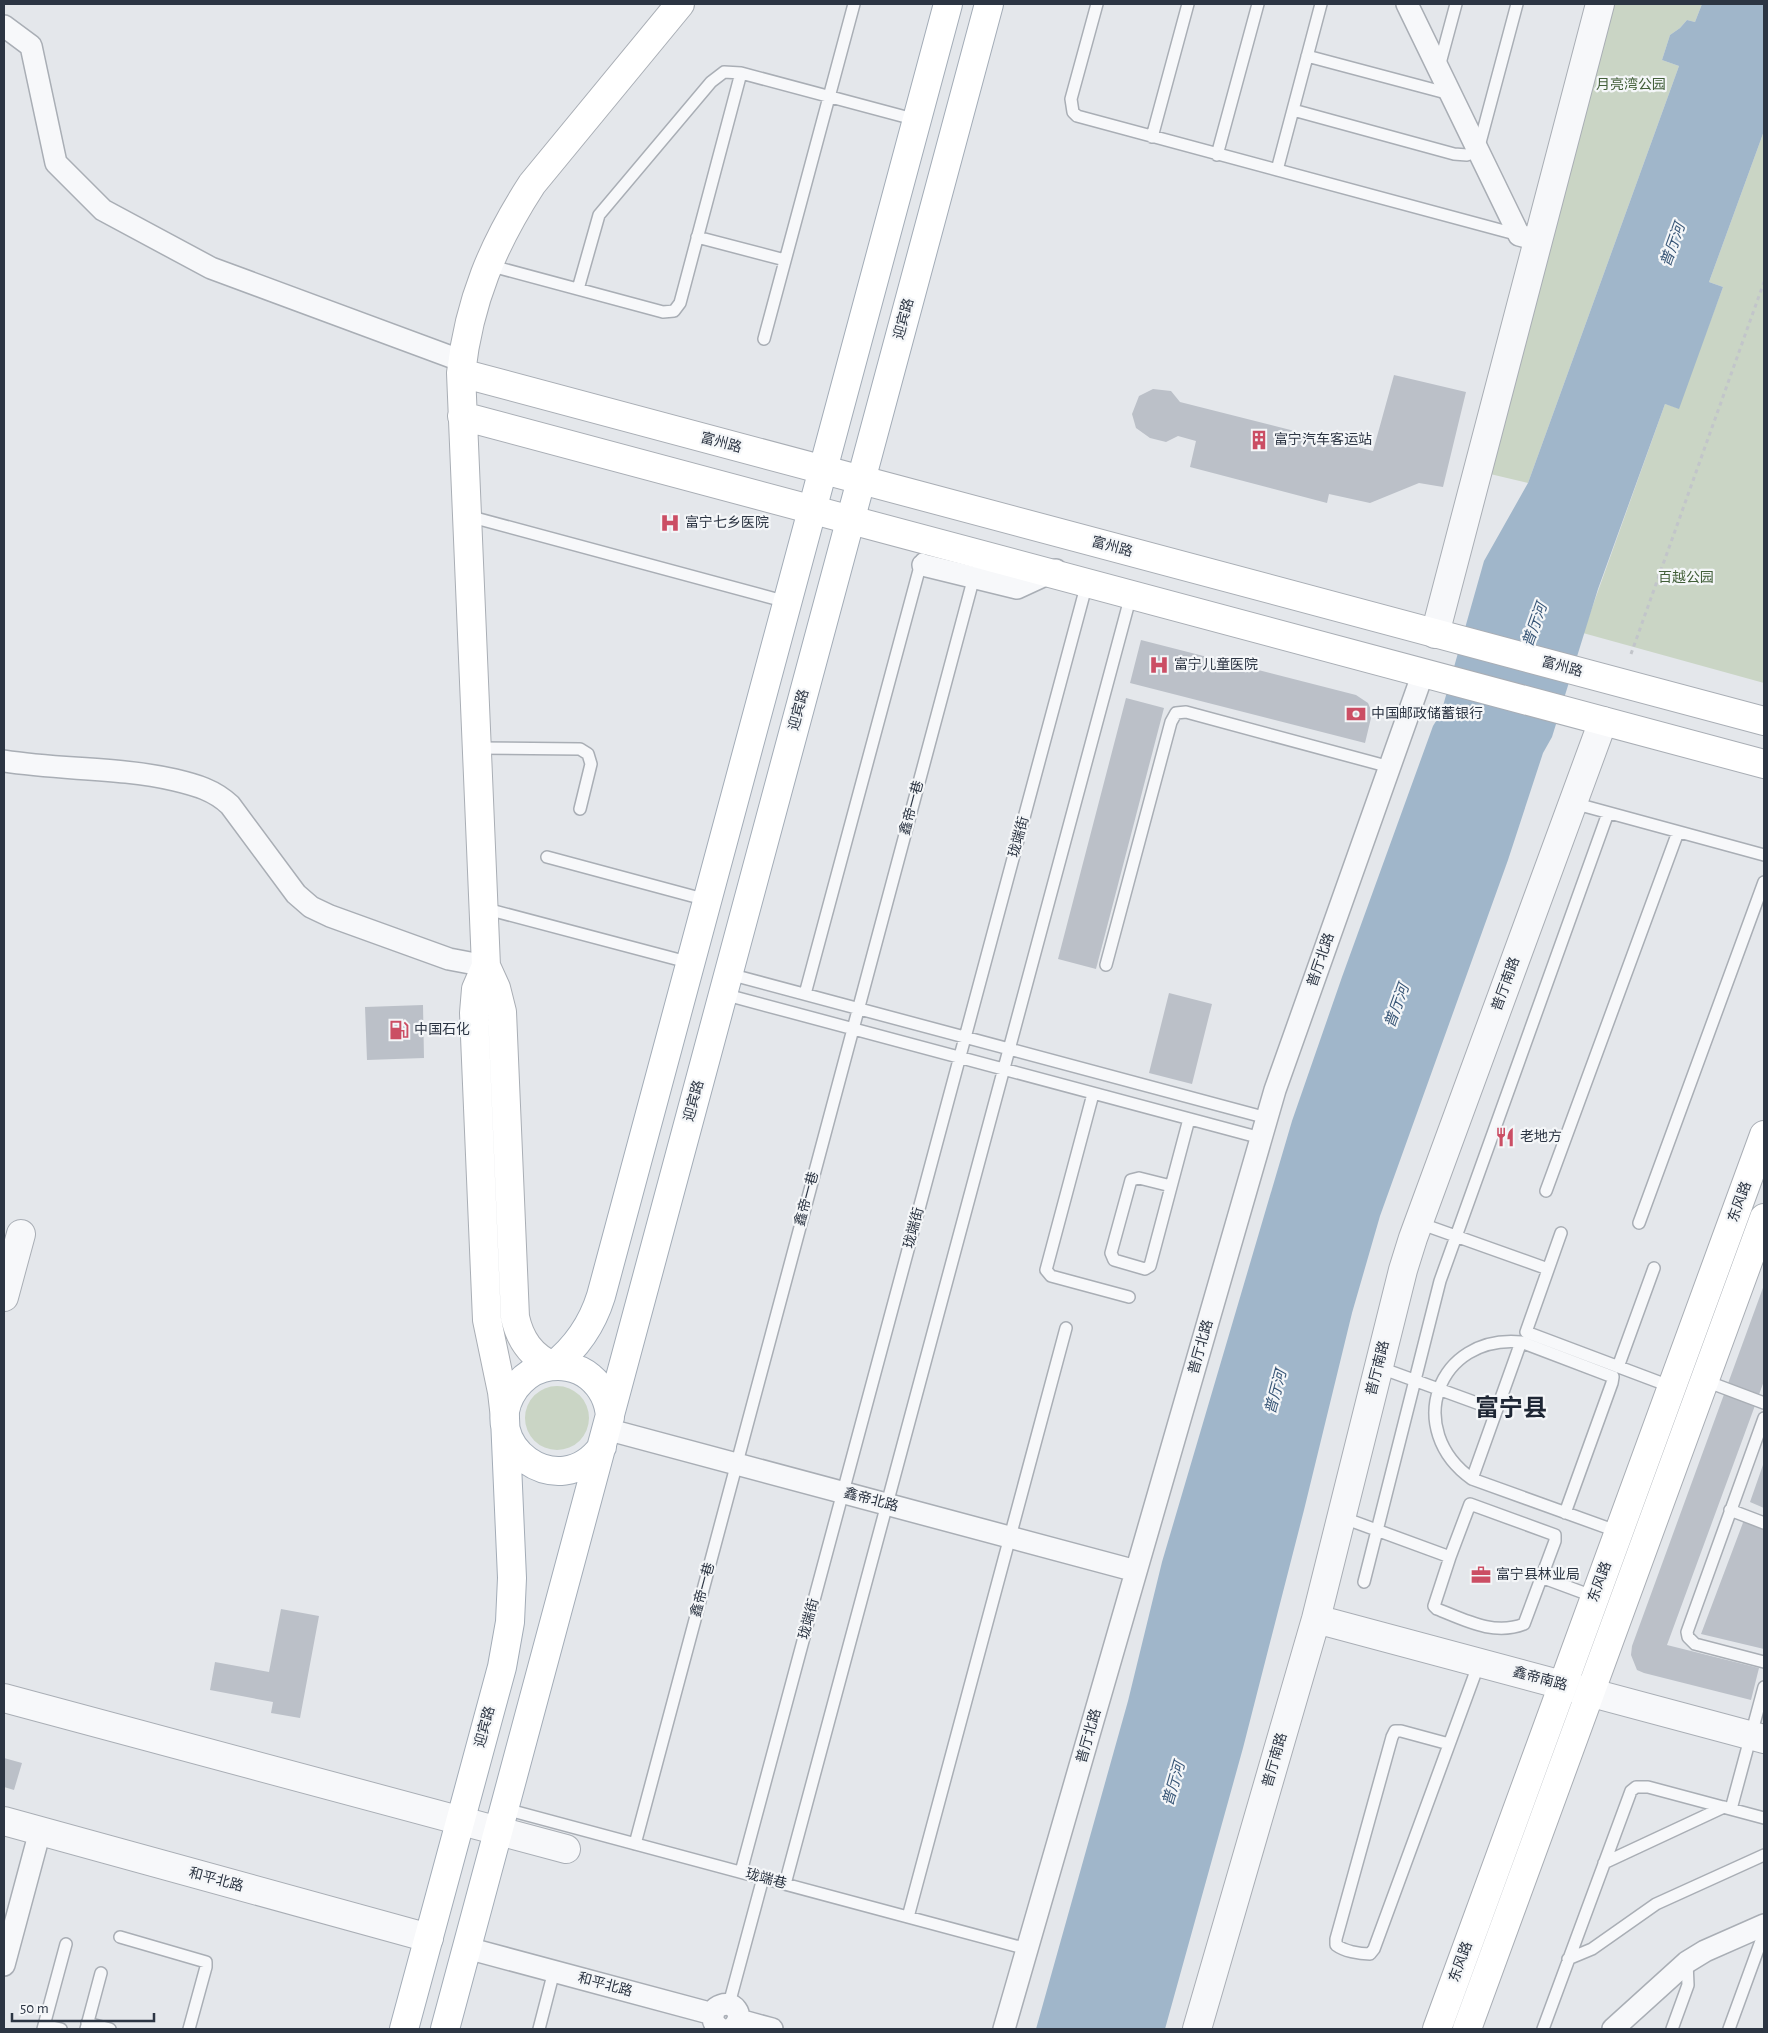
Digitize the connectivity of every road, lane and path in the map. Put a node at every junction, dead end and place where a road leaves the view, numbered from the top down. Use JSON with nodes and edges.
{"nodes":[{"id":1,"x":680,"y":4,"type":"edge"},
{"id":2,"x":854,"y":4,"type":"edge"},
{"id":3,"x":948,"y":4,"type":"edge"},
{"id":4,"x":989,"y":4,"type":"edge"},
{"id":5,"x":1097,"y":4,"type":"edge"},
{"id":6,"x":1188,"y":4,"type":"edge"},
{"id":7,"x":1258,"y":4,"type":"edge"},
{"id":8,"x":1321,"y":4,"type":"edge"},
{"id":9,"x":1407,"y":4,"type":"edge"},
{"id":10,"x":1456,"y":4,"type":"edge"},
{"id":11,"x":1517,"y":4,"type":"edge"},
{"id":12,"x":1600,"y":4,"type":"edge"},
{"id":13,"x":4,"y":26,"type":"edge"},
{"id":14,"x":1307,"y":56,"type":"junction"},
{"id":15,"x":1439,"y":69,"type":"junction"},
{"id":16,"x":741,"y":73,"type":"junction"},
{"id":17,"x":1451,"y":94,"type":"junction"},
{"id":18,"x":829,"y":97,"type":"junction"},
{"id":19,"x":1293,"y":110,"type":"junction"},
{"id":20,"x":916,"y":120,"type":"junction"},
{"id":21,"x":1152,"y":137,"type":"junction"},
{"id":22,"x":1478,"y":150,"type":"junction"},
{"id":23,"x":1217,"y":155,"type":"junction"},
{"id":24,"x":1277,"y":170,"type":"junction"},
{"id":25,"x":698,"y":237,"type":"junction"},
{"id":26,"x":1529,"y":238,"type":"junction"},
{"id":27,"x":785,"y":260,"type":"junction"},
{"id":28,"x":487,"y":265,"type":"junction"},
{"id":29,"x":1764,"y":282,"type":"edge"},
{"id":30,"x":578,"y":289,"type":"junction"},
{"id":31,"x":764,"y":339,"type":"dead end"},
{"id":32,"x":457,"y":366,"type":"junction"},
{"id":33,"x":462,"y":416,"type":"junction"},
{"id":34,"x":823,"y":470,"type":"junction"},
{"id":35,"x":861,"y":480,"type":"junction"},
{"id":36,"x":812,"y":510,"type":"junction"},
{"id":37,"x":466,"y":516,"type":"junction"},
{"id":38,"x":850,"y":520,"type":"junction"},
{"id":39,"x":925,"y":553,"type":"junction"},
{"id":40,"x":980,"y":555,"type":"junction"},
{"id":41,"x":1058,"y":569,"type":"dead end"},
{"id":42,"x":1087,"y":583,"type":"junction"},
{"id":43,"x":1131,"y":595,"type":"junction"},
{"id":44,"x":787,"y":602,"type":"junction"},
{"id":45,"x":1435,"y":634,"type":"junction"},
{"id":46,"x":1631,"y":654,"type":"dead end"},
{"id":47,"x":1423,"y":673,"type":"junction"},
{"id":48,"x":1603,"y":721,"type":"junction"},
{"id":49,"x":1764,"y":721,"type":"edge"},
{"id":50,"x":476,"y":748,"type":"junction"},
{"id":51,"x":4,"y":761,"type":"edge"},
{"id":52,"x":1764,"y":764,"type":"edge"},
{"id":53,"x":1390,"y":767,"type":"junction"},
{"id":54,"x":1572,"y":803,"type":"junction"},
{"id":55,"x":580,"y":809,"type":"dead end"},
{"id":56,"x":1608,"y":813,"type":"junction"},
{"id":57,"x":1678,"y":832,"type":"junction"},
{"id":58,"x":1764,"y":855,"type":"edge"},
{"id":59,"x":547,"y":857,"type":"dead end"},
{"id":60,"x":1764,"y":882,"type":"edge"},
{"id":61,"x":707,"y":900,"type":"junction"},
{"id":62,"x":483,"y":908,"type":"junction"},
{"id":63,"x":690,"y":964,"type":"junction"},
{"id":64,"x":1106,"y":965,"type":"dead end"},
{"id":65,"x":486,"y":966,"type":"junction"},
{"id":66,"x":726,"y":984,"type":"junction"},
{"id":67,"x":805,"y":994,"type":"junction"},
{"id":68,"x":858,"y":1008,"type":"junction"},
{"id":69,"x":853,"y":1029,"type":"junction"},
{"id":70,"x":965,"y":1037,"type":"junction"},
{"id":71,"x":1009,"y":1048,"type":"junction"},
{"id":72,"x":960,"y":1058,"type":"junction"},
{"id":73,"x":1003,"y":1070,"type":"junction"},
{"id":74,"x":1093,"y":1094,"type":"junction"},
{"id":75,"x":1267,"y":1118,"type":"junction"},
{"id":76,"x":1189,"y":1119,"type":"junction"},
{"id":77,"x":1764,"y":1135,"type":"edge"},
{"id":78,"x":1261,"y":1138,"type":"junction"},
{"id":79,"x":1172,"y":1186,"type":"junction"},
{"id":80,"x":1546,"y":1191,"type":"dead end"},
{"id":81,"x":1764,"y":1218,"type":"edge"},
{"id":82,"x":1419,"y":1222,"type":"junction"},
{"id":83,"x":1639,"y":1223,"type":"dead end"},
{"id":84,"x":1561,"y":1233,"type":"dead end"},
{"id":85,"x":21,"y":1234,"type":"dead end"},
{"id":86,"x":1455,"y":1236,"type":"junction"},
{"id":87,"x":1654,"y":1268,"type":"dead end"},
{"id":88,"x":1548,"y":1269,"type":"junction"},
{"id":89,"x":4,"y":1297,"type":"edge"},
{"id":90,"x":1129,"y":1297,"type":"dead end"},
{"id":91,"x":1066,"y":1328,"type":"dead end"},
{"id":92,"x":1521,"y":1342,"type":"junction"},
{"id":93,"x":553,"y":1366,"type":"junction"},
{"id":94,"x":1378,"y":1367,"type":"junction"},
{"id":95,"x":1618,"y":1367,"type":"junction"},
{"id":96,"x":1687,"y":1378,"type":"junction"},
{"id":97,"x":1414,"y":1380,"type":"junction"},
{"id":98,"x":1439,"y":1390,"type":"junction"},
{"id":99,"x":1764,"y":1403,"type":"edge"},
{"id":100,"x":1496,"y":1410,"type":"junction"},
{"id":101,"x":505,"y":1418,"type":"junction"},
{"id":102,"x":1764,"y":1418,"type":"edge"},
{"id":103,"x":606,"y":1431,"type":"junction"},
{"id":104,"x":736,"y":1464,"type":"junction"},
{"id":105,"x":1472,"y":1478,"type":"junction"},
{"id":106,"x":843,"y":1493,"type":"junction"},
{"id":107,"x":887,"y":1504,"type":"junction"},
{"id":108,"x":1730,"y":1510,"type":"junction"},
{"id":109,"x":1565,"y":1513,"type":"junction"},
{"id":110,"x":1341,"y":1517,"type":"junction"},
{"id":111,"x":1764,"y":1523,"type":"edge"},
{"id":112,"x":1377,"y":1530,"type":"junction"},
{"id":113,"x":1619,"y":1532,"type":"junction"},
{"id":114,"x":1010,"y":1537,"type":"junction"},
{"id":115,"x":1450,"y":1557,"type":"junction"},
{"id":116,"x":1136,"y":1571,"type":"junction"},
{"id":117,"x":1542,"y":1578,"type":"junction"},
{"id":118,"x":1364,"y":1582,"type":"dead end"},
{"id":119,"x":1595,"y":1597,"type":"junction"},
{"id":120,"x":1316,"y":1619,"type":"junction"},
{"id":121,"x":1764,"y":1662,"type":"edge"},
{"id":122,"x":1479,"y":1663,"type":"junction"},
{"id":123,"x":1563,"y":1685,"type":"junction"},
{"id":124,"x":1764,"y":1687,"type":"edge"},
{"id":125,"x":1590,"y":1692,"type":"junction"},
{"id":126,"x":4,"y":1698,"type":"edge"},
{"id":127,"x":1758,"y":1737,"type":"edge"},
{"id":128,"x":1449,"y":1744,"type":"junction"},
{"id":129,"x":1728,"y":1808,"type":"junction"},
{"id":130,"x":505,"y":1809,"type":"junction"},
{"id":131,"x":1764,"y":1818,"type":"edge"},
{"id":132,"x":4,"y":1821,"type":"edge"},
{"id":133,"x":40,"y":1831,"type":"junction"},
{"id":134,"x":635,"y":1844,"type":"junction"},
{"id":135,"x":566,"y":1849,"type":"dead end"},
{"id":136,"x":1764,"y":1855,"type":"edge"},
{"id":137,"x":1604,"y":1863,"type":"junction"},
{"id":138,"x":741,"y":1872,"type":"junction"},
{"id":139,"x":763,"y":1878,"type":"junction"},
{"id":140,"x":785,"y":1884,"type":"junction"},
{"id":141,"x":908,"y":1917,"type":"junction"},
{"id":142,"x":1764,"y":1925,"type":"edge"},
{"id":143,"x":1764,"y":1933,"type":"edge"},
{"id":144,"x":120,"y":1937,"type":"dead end"},
{"id":145,"x":429,"y":1938,"type":"junction"},
{"id":146,"x":66,"y":1944,"type":"dead end"},
{"id":147,"x":467,"y":1948,"type":"junction"},
{"id":148,"x":1027,"y":1949,"type":"junction"},
{"id":149,"x":1568,"y":1959,"type":"junction"},
{"id":150,"x":1687,"y":1962,"type":"junction"},
{"id":151,"x":4,"y":1965,"type":"edge"},
{"id":152,"x":554,"y":1971,"type":"junction"},
{"id":153,"x":101,"y":1973,"type":"dead end"},
{"id":154,"x":726,"y":2019,"type":"edge"},
{"id":155,"x":87,"y":2026,"type":"edge"},
{"id":156,"x":43,"y":2027,"type":"edge"},
{"id":157,"x":61,"y":2029,"type":"edge"},
{"id":158,"x":110,"y":2029,"type":"edge"},
{"id":159,"x":189,"y":2029,"type":"edge"},
{"id":160,"x":404,"y":2029,"type":"edge"},
{"id":161,"x":446,"y":2029,"type":"edge"},
{"id":162,"x":539,"y":2029,"type":"edge"},
{"id":163,"x":772,"y":2029,"type":"edge"},
{"id":164,"x":1004,"y":2029,"type":"edge"},
{"id":165,"x":1197,"y":2029,"type":"edge"},
{"id":166,"x":1436,"y":2029,"type":"edge"},
{"id":167,"x":1467,"y":2029,"type":"edge"},
{"id":168,"x":1542,"y":2029,"type":"edge"},
{"id":169,"x":1613,"y":2029,"type":"edge"},
{"id":170,"x":1672,"y":2029,"type":"edge"},
{"id":171,"x":1729,"y":2029,"type":"edge"}],
"edges":[{"from":1,"to":28,"type":"main road"},
{"from":2,"to":18,"type":"lane"},
{"from":3,"to":20,"type":"main road","name":"迎宾路"},
{"from":4,"to":35,"type":"main road","name":"迎宾路"},
{"from":5,"to":21,"type":"lane"},
{"from":6,"to":21,"type":"lane"},
{"from":7,"to":23,"type":"lane"},
{"from":8,"to":14,"type":"lane"},
{"from":9,"to":15,"type":"street"},
{"from":10,"to":15,"type":"lane"},
{"from":11,"to":22,"type":"lane"},
{"from":12,"to":26,"type":"street"},
{"from":13,"to":32,"type":"street"},
{"from":14,"to":17,"type":"lane"},
{"from":14,"to":19,"type":"lane"},
{"from":15,"to":17,"type":"street"},
{"from":16,"to":18,"type":"lane"},
{"from":16,"to":25,"type":"lane"},
{"from":16,"to":30,"type":"lane"},
{"from":17,"to":22,"type":"street"},
{"from":18,"to":20,"type":"lane"},
{"from":18,"to":27,"type":"lane"},
{"from":19,"to":22,"type":"lane"},
{"from":19,"to":24,"type":"lane"},
{"from":20,"to":34,"type":"main road","name":"迎宾路"},
{"from":21,"to":23,"type":"lane"},
{"from":22,"to":26,"type":"street"},
{"from":23,"to":24,"type":"lane"},
{"from":24,"to":26,"type":"lane"},
{"from":25,"to":27,"type":"lane"},
{"from":25,"to":30,"type":"lane"},
{"from":26,"to":45,"type":"street"},
{"from":27,"to":31,"type":"lane"},
{"from":28,"to":30,"type":"lane"},
{"from":28,"to":32,"type":"main road"},
{"from":29,"to":46,"type":"path"},
{"from":32,"to":33,"type":"main road"},
{"from":32,"to":34,"type":"main road","name":"富州路"},
{"from":33,"to":36,"type":"main road"},
{"from":33,"to":37,"type":"main road"},
{"from":34,"to":35,"type":"main road","name":"富州路"},
{"from":34,"to":36,"type":"main road","name":"迎宾路"},
{"from":35,"to":38,"type":"main road","name":"迎宾路"},
{"from":35,"to":45,"type":"main road","name":"富州路"},
{"from":36,"to":38,"type":"main road"},
{"from":36,"to":44,"type":"main road","name":"迎宾路"},
{"from":37,"to":44,"type":"lane"},
{"from":37,"to":50,"type":"main road"},
{"from":38,"to":39,"type":"main road"},
{"from":38,"to":66,"type":"main road","name":"迎宾路"},
{"from":39,"to":40,"type":"main road"},
{"from":39,"to":41,"type":"street"},
{"from":39,"to":67,"type":"lane"},
{"from":40,"to":42,"type":"main road"},
{"from":40,"to":68,"type":"lane","name":"鑫帝一巷"},
{"from":42,"to":43,"type":"main road"},
{"from":42,"to":70,"type":"lane","name":"珑端街"},
{"from":43,"to":47,"type":"main road"},
{"from":43,"to":71,"type":"lane"},
{"from":44,"to":61,"type":"main road","name":"迎宾路"},
{"from":45,"to":49,"type":"main road","name":"富州路"},
{"from":47,"to":48,"type":"main road"},
{"from":47,"to":53,"type":"street","name":"普厅北路"},
{"from":48,"to":52,"type":"main road"},
{"from":48,"to":54,"type":"street","name":"普厅南路"},
{"from":50,"to":55,"type":"lane"},
{"from":50,"to":62,"type":"main road"},
{"from":51,"to":65,"type":"street"},
{"from":53,"to":64,"type":"lane"},
{"from":53,"to":75,"type":"street","name":"普厅北路"},
{"from":54,"to":56,"type":"lane"},
{"from":54,"to":82,"type":"street","name":"普厅南路"},
{"from":56,"to":57,"type":"lane"},
{"from":56,"to":86,"type":"lane"},
{"from":57,"to":58,"type":"lane"},
{"from":57,"to":80,"type":"lane"},
{"from":59,"to":61,"type":"lane"},
{"from":60,"to":83,"type":"lane"},
{"from":61,"to":63,"type":"main road","name":"迎宾路"},
{"from":62,"to":63,"type":"lane"},
{"from":62,"to":65,"type":"main road"},
{"from":63,"to":93,"type":"main road","name":"迎宾路"},
{"from":65,"to":93,"type":"main road"},
{"from":65,"to":101,"type":"main road"},
{"from":66,"to":67,"type":"lane"},
{"from":66,"to":69,"type":"lane"},
{"from":66,"to":103,"type":"main road","name":"迎宾路"},
{"from":67,"to":68,"type":"lane"},
{"from":68,"to":69,"type":"lane","name":"鑫帝一巷"},
{"from":68,"to":70,"type":"lane"},
{"from":69,"to":72,"type":"lane"},
{"from":69,"to":104,"type":"lane","name":"鑫帝一巷"},
{"from":70,"to":71,"type":"lane"},
{"from":70,"to":72,"type":"lane","name":"珑端街"},
{"from":71,"to":73,"type":"lane"},
{"from":71,"to":75,"type":"lane"},
{"from":72,"to":73,"type":"lane"},
{"from":72,"to":106,"type":"lane","name":"珑端街"},
{"from":73,"to":74,"type":"lane"},
{"from":73,"to":107,"type":"lane"},
{"from":74,"to":76,"type":"lane"},
{"from":74,"to":90,"type":"lane"},
{"from":75,"to":78,"type":"street","name":"普厅北路"},
{"from":76,"to":78,"type":"lane"},
{"from":76,"to":79,"type":"lane"},
{"from":77,"to":96,"type":"main road","name":"东风路"},
{"from":78,"to":116,"type":"street","name":"普厅北路"},
{"from":79,"to":79,"type":"lane"},
{"from":81,"to":96,"type":"main road","name":"东风路"},
{"from":82,"to":86,"type":"lane"},
{"from":82,"to":94,"type":"street","name":"普厅南路"},
{"from":84,"to":88,"type":"lane"},
{"from":85,"to":89,"type":"street"},
{"from":86,"to":88,"type":"lane"},
{"from":86,"to":97,"type":"lane"},
{"from":87,"to":95,"type":"lane"},
{"from":88,"to":95,"type":"lane"},
{"from":91,"to":114,"type":"lane"},
{"from":92,"to":98,"type":"lane"},
{"from":92,"to":100,"type":"lane"},
{"from":92,"to":109,"type":"lane"},
{"from":93,"to":101,"type":"main road","name":"迎宾路"},
{"from":93,"to":103,"type":"main road","name":"迎宾路"},
{"from":94,"to":97,"type":"lane"},
{"from":94,"to":110,"type":"street","name":"普厅南路"},
{"from":95,"to":96,"type":"lane"},
{"from":96,"to":99,"type":"lane"},
{"from":96,"to":113,"type":"main road","name":"东风路"},
{"from":96,"to":125,"type":"main road","name":"东风路"},
{"from":97,"to":98,"type":"lane"},
{"from":97,"to":112,"type":"lane"},
{"from":98,"to":100,"type":"lane"},
{"from":98,"to":105,"type":"lane"},
{"from":100,"to":105,"type":"lane"},
{"from":101,"to":103,"type":"main road","name":"迎宾路"},
{"from":101,"to":145,"type":"main road","name":"迎宾路"},
{"from":102,"to":108,"type":"lane"},
{"from":103,"to":104,"type":"street","name":"鑫帝北路"},
{"from":103,"to":130,"type":"main road","name":"迎宾路"},
{"from":104,"to":106,"type":"street","name":"鑫帝北路"},
{"from":104,"to":134,"type":"lane","name":"鑫帝一巷"},
{"from":105,"to":109,"type":"lane"},
{"from":106,"to":107,"type":"street","name":"鑫帝北路"},
{"from":106,"to":138,"type":"lane","name":"珑端街"},
{"from":107,"to":114,"type":"street","name":"鑫帝北路"},
{"from":107,"to":140,"type":"lane"},
{"from":108,"to":111,"type":"lane"},
{"from":108,"to":121,"type":"lane"},
{"from":109,"to":113,"type":"lane"},
{"from":110,"to":112,"type":"lane"},
{"from":110,"to":120,"type":"street","name":"普厅南路"},
{"from":112,"to":115,"type":"lane"},
{"from":112,"to":118,"type":"lane"},
{"from":113,"to":119,"type":"main road","name":"东风路"},
{"from":114,"to":116,"type":"street","name":"鑫帝北路"},
{"from":114,"to":141,"type":"lane"},
{"from":115,"to":117,"type":"lane"},
{"from":115,"to":117,"type":"lane"},
{"from":116,"to":148,"type":"street","name":"普厅北路"},
{"from":117,"to":119,"type":"lane"},
{"from":119,"to":123,"type":"main road","name":"东风路"},
{"from":120,"to":122,"type":"street","name":"鑫帝南路"},
{"from":120,"to":165,"type":"street","name":"普厅南路"},
{"from":122,"to":123,"type":"street","name":"鑫帝南路"},
{"from":122,"to":128,"type":"lane"},
{"from":123,"to":125,"type":"street","name":"鑫帝南路"},
{"from":123,"to":166,"type":"main road","name":"东风路"},
{"from":124,"to":127,"type":"lane"},
{"from":125,"to":127,"type":"street","name":"鑫帝南路"},
{"from":125,"to":167,"type":"main road","name":"东风路"},
{"from":126,"to":135,"type":"street"},
{"from":127,"to":129,"type":"lane"},
{"from":128,"to":128,"type":"lane"},
{"from":129,"to":131,"type":"lane"},
{"from":129,"to":137,"type":"lane"},
{"from":129,"to":137,"type":"lane"},
{"from":130,"to":134,"type":"lane","name":"珑端巷"},
{"from":130,"to":147,"type":"main road","name":"迎宾路"},
{"from":132,"to":133,"type":"street","name":"和平北路"},
{"from":133,"to":145,"type":"street","name":"和平北路"},
{"from":133,"to":151,"type":"street"},
{"from":134,"to":138,"type":"lane","name":"珑端巷"},
{"from":136,"to":149,"type":"lane"},
{"from":137,"to":149,"type":"lane"},
{"from":138,"to":139,"type":"lane","name":"珑端巷"},
{"from":139,"to":140,"type":"lane","name":"珑端巷"},
{"from":139,"to":154,"type":"lane"},
{"from":140,"to":141,"type":"lane","name":"珑端巷"},
{"from":141,"to":148,"type":"lane","name":"珑端巷"},
{"from":142,"to":150,"type":"street"},
{"from":143,"to":171,"type":"lane"},
{"from":144,"to":159,"type":"lane"},
{"from":145,"to":160,"type":"main road","name":"迎宾路"},
{"from":146,"to":156,"type":"lane"},
{"from":147,"to":152,"type":"street","name":"和平北路"},
{"from":147,"to":161,"type":"main road","name":"迎宾路"},
{"from":148,"to":164,"type":"street","name":"普厅北路"},
{"from":149,"to":168,"type":"lane"},
{"from":150,"to":169,"type":"street"},
{"from":150,"to":170,"type":"lane"},
{"from":152,"to":154,"type":"street","name":"和平北路"},
{"from":152,"to":162,"type":"lane"},
{"from":153,"to":155,"type":"lane"},
{"from":154,"to":163,"type":"street","name":"和平北路"},
{"from":155,"to":158,"type":"lane"},
{"from":156,"to":157,"type":"lane"}]}
